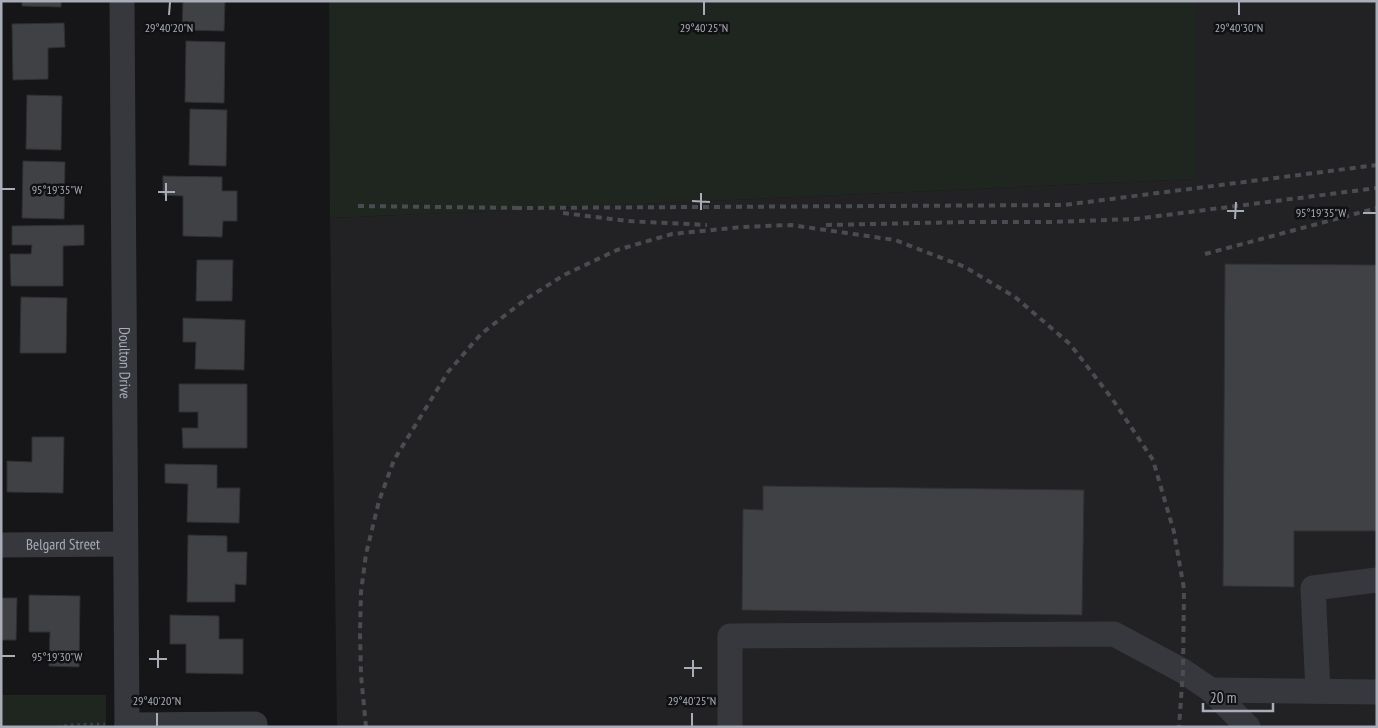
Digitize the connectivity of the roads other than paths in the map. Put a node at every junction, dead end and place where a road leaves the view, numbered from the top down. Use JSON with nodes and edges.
{"nodes":[{"id":1,"x":122,"y":1,"type":"edge"},
{"id":2,"x":125,"y":544,"type":"junction"},
{"id":3,"x":1,"y":545,"type":"edge"},
{"id":4,"x":1377,"y":580,"type":"edge"},
{"id":5,"x":1211,"y":690,"type":"junction"},
{"id":6,"x":1318,"y":691,"type":"junction"},
{"id":7,"x":1377,"y":692,"type":"edge"},
{"id":8,"x":255,"y":724,"type":"dead end"},
{"id":9,"x":122,"y":725,"type":"edge"},
{"id":10,"x":730,"y":727,"type":"edge"},
{"id":11,"x":1248,"y":727,"type":"edge"}],
"edges":[{"from":1,"to":2,"type":"street","name":"Doulton Drive"},
{"from":2,"to":3,"type":"street","name":"Belgard Street"},
{"from":2,"to":9,"type":"street","name":"Doulton Drive"},
{"from":4,"to":6,"type":"street"},
{"from":5,"to":6,"type":"street"},
{"from":5,"to":10,"type":"street"},
{"from":5,"to":11,"type":"street"},
{"from":6,"to":7,"type":"street"},
{"from":8,"to":9,"type":"street"}]}
